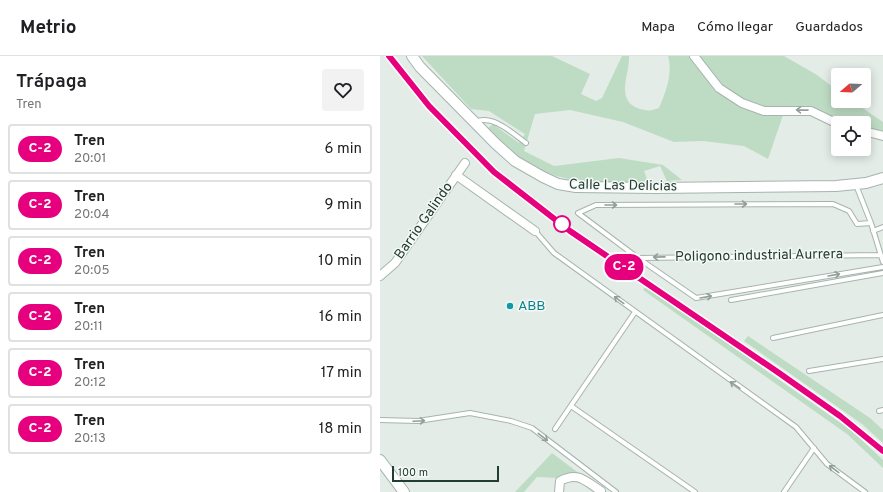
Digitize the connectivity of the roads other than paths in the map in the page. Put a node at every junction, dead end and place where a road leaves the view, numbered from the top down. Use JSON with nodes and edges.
{"nodes":[{"id":1,"x":412,"y":56,"type":"edge"},
{"id":2,"x":694,"y":56,"type":"edge"},
{"id":3,"x":831,"y":121,"type":"edge"},
{"id":4,"x":474,"y":122,"type":"junction"},
{"id":5,"x":871,"y":133,"type":"edge"},
{"id":6,"x":883,"y":136,"type":"edge"},
{"id":7,"x":526,"y":143,"type":"dead end"},
{"id":8,"x":465,"y":163,"type":"dead end"},
{"id":9,"x":456,"y":175,"type":"junction"},
{"id":10,"x":883,"y":178,"type":"edge"},
{"id":11,"x":855,"y":185,"type":"junction"},
{"id":12,"x":871,"y":223,"type":"junction"},
{"id":13,"x":883,"y":227,"type":"edge"},
{"id":14,"x":535,"y":231,"type":"joint"},
{"id":15,"x":873,"y":231,"type":"junction"},
{"id":16,"x":880,"y":255,"type":"junction"},
{"id":17,"x":638,"y":258,"type":"junction"},
{"id":18,"x":883,"y":262,"type":"edge"},
{"id":19,"x":883,"y":267,"type":"edge"},
{"id":20,"x":883,"y":273,"type":"edge"},
{"id":21,"x":380,"y":276,"type":"edge"},
{"id":22,"x":731,"y":300,"type":"dead end"},
{"id":23,"x":635,"y":312,"type":"junction"},
{"id":24,"x":883,"y":315,"type":"edge"},
{"id":25,"x":773,"y":338,"type":"dead end"},
{"id":26,"x":883,"y":359,"type":"edge"},
{"id":27,"x":809,"y":371,"type":"dead end"},
{"id":28,"x":571,"y":406,"type":"junction"},
{"id":29,"x":380,"y":420,"type":"edge"},
{"id":30,"x":555,"y":430,"type":"dead end"},
{"id":31,"x":814,"y":448,"type":"junction"},
{"id":32,"x":380,"y":460,"type":"edge"},
{"id":33,"x":601,"y":491,"type":"edge"},
{"id":34,"x":404,"y":492,"type":"edge"},
{"id":35,"x":559,"y":492,"type":"edge"},
{"id":36,"x":616,"y":492,"type":"edge"},
{"id":37,"x":696,"y":492,"type":"edge"},
{"id":38,"x":784,"y":492,"type":"edge"},
{"id":39,"x":865,"y":492,"type":"edge"}],
"edges":[{"from":1,"to":4,"type":"street","name":"Calle Las Delicias"},
{"from":3,"to":2,"type":"street","one_way":true},
{"from":4,"to":7,"type":"lane"},
{"from":4,"to":11,"type":"street","name":"Calle Las Delicias"},
{"from":5,"to":6,"type":"street"},
{"from":8,"to":9,"type":"street","name":"Barrio Galindo"},
{"from":9,"to":14,"type":"street"},
{"from":9,"to":21,"type":"street","name":"Barrio Galindo"},
{"from":10,"to":11,"type":"street","name":"Calle Las Delicias"},
{"from":11,"to":12,"type":"lane"},
{"from":12,"to":15,"type":"lane"},
{"from":17,"to":12,"type":"lane","name":"Poligono industrial Aurrera","one_way":true},
{"from":13,"to":15,"type":"lane"},
{"from":23,"to":14,"type":"lane","one_way":true},
{"from":15,"to":16,"type":"lane"},
{"from":16,"to":17,"type":"lane","name":"Poligono industrial Aurrera","one_way":true},
{"from":16,"to":18,"type":"lane"},
{"from":17,"to":19,"type":"lane","name":"Poligono industrial Aurrera","one_way":true},
{"from":20,"to":22,"type":"lane"},
{"from":23,"to":28,"type":"lane"},
{"from":31,"to":23,"type":"lane","one_way":true},
{"from":24,"to":25,"type":"lane"},
{"from":26,"to":27,"type":"lane"},
{"from":28,"to":30,"type":"lane"},
{"from":28,"to":37,"type":"lane"},
{"from":29,"to":36,"type":"lane","one_way":true},
{"from":31,"to":38,"type":"lane"},
{"from":39,"to":31,"type":"lane","one_way":true},
{"from":32,"to":34,"type":"street"},
{"from":33,"to":35,"type":"street"}]}
